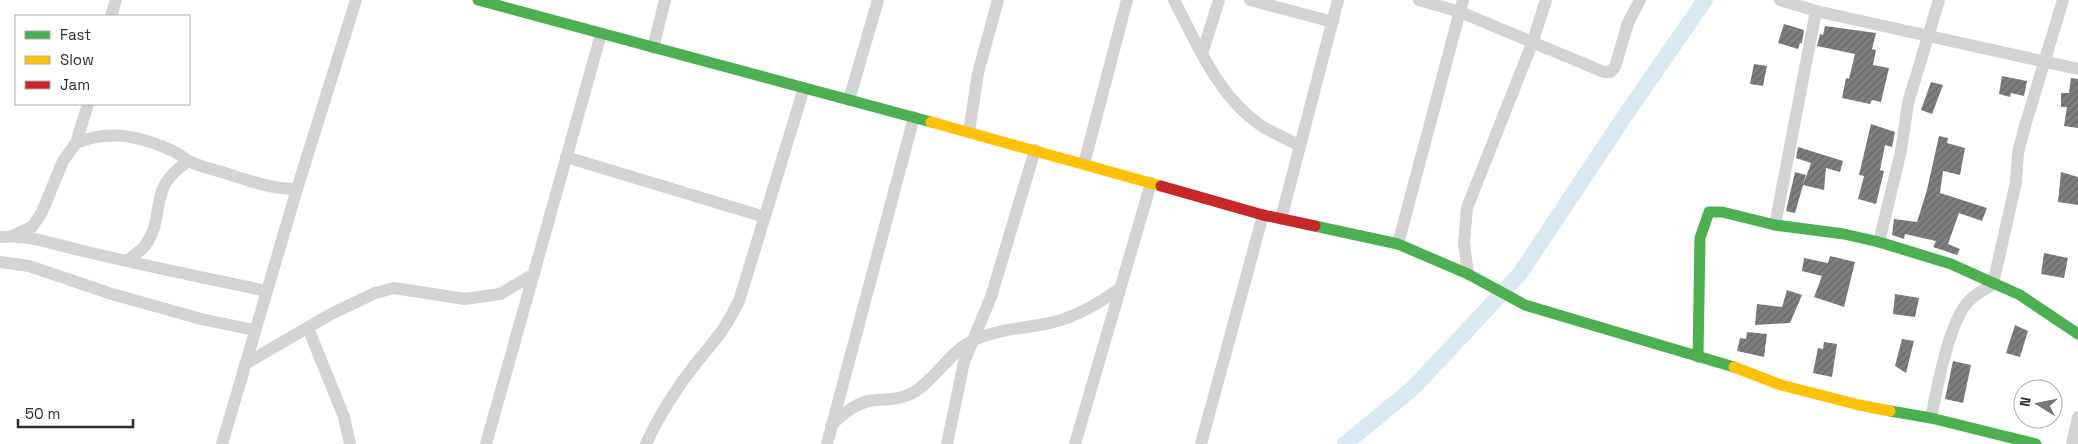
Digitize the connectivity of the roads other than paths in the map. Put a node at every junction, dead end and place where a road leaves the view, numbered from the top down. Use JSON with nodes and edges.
{"nodes":[{"id":1,"x":116,"y":0,"type":"edge"},
{"id":2,"x":356,"y":0,"type":"edge"},
{"id":3,"x":478,"y":0,"type":"edge"},
{"id":4,"x":665,"y":0,"type":"edge"},
{"id":5,"x":878,"y":0,"type":"edge"},
{"id":6,"x":998,"y":0,"type":"edge"},
{"id":7,"x":1127,"y":0,"type":"edge"},
{"id":8,"x":1174,"y":0,"type":"edge"},
{"id":9,"x":1219,"y":0,"type":"edge"},
{"id":10,"x":1250,"y":0,"type":"edge"},
{"id":11,"x":1338,"y":0,"type":"edge"},
{"id":12,"x":1419,"y":0,"type":"edge"},
{"id":13,"x":1546,"y":0,"type":"edge"},
{"id":14,"x":1640,"y":0,"type":"edge"},
{"id":15,"x":1780,"y":0,"type":"edge"},
{"id":16,"x":1939,"y":0,"type":"edge"},
{"id":17,"x":2063,"y":0,"type":"edge"},
{"id":18,"x":1462,"y":6,"type":"edge"},
{"id":19,"x":1816,"y":11,"type":"junction"},
{"id":20,"x":111,"y":15,"type":"edge"},
{"id":21,"x":1333,"y":22,"type":"junction"},
{"id":22,"x":601,"y":34,"type":"junction"},
{"id":23,"x":1930,"y":35,"type":"junction"},
{"id":24,"x":1534,"y":42,"type":"junction"},
{"id":25,"x":653,"y":48,"type":"junction"},
{"id":26,"x":1202,"y":54,"type":"junction"},
{"id":27,"x":2046,"y":61,"type":"junction"},
{"id":28,"x":2078,"y":69,"type":"edge"},
{"id":29,"x":804,"y":88,"type":"junction"},
{"id":30,"x":849,"y":100,"type":"junction"},
{"id":31,"x":88,"y":105,"type":"edge"},
{"id":32,"x":914,"y":117,"type":"junction"},
{"id":33,"x":969,"y":132,"type":"junction"},
{"id":34,"x":76,"y":143,"type":"junction"},
{"id":35,"x":1300,"y":146,"type":"junction"},
{"id":36,"x":1035,"y":150,"type":"junction"},
{"id":37,"x":566,"y":158,"type":"junction"},
{"id":38,"x":189,"y":161,"type":"junction"},
{"id":39,"x":1084,"y":164,"type":"junction"},
{"id":40,"x":1151,"y":183,"type":"junction"},
{"id":41,"x":297,"y":189,"type":"junction"},
{"id":42,"x":1263,"y":215,"type":"junction"},
{"id":43,"x":765,"y":217,"type":"junction"},
{"id":44,"x":1281,"y":219,"type":"junction"},
{"id":45,"x":1775,"y":225,"type":"junction"},
{"id":46,"x":14,"y":236,"type":"junction"},
{"id":47,"x":0,"y":237,"type":"edge"},
{"id":48,"x":1879,"y":242,"type":"junction"},
{"id":49,"x":1398,"y":244,"type":"junction"},
{"id":50,"x":128,"y":260,"type":"junction"},
{"id":51,"x":0,"y":262,"type":"edge"},
{"id":52,"x":534,"y":274,"type":"junction"},
{"id":53,"x":1468,"y":274,"type":"junction"},
{"id":54,"x":1993,"y":284,"type":"junction"},
{"id":55,"x":1120,"y":288,"type":"junction"},
{"id":56,"x":267,"y":291,"type":"junction"},
{"id":57,"x":308,"y":328,"type":"junction"},
{"id":58,"x":254,"y":330,"type":"junction"},
{"id":59,"x":2078,"y":334,"type":"edge"},
{"id":60,"x":974,"y":340,"type":"junction"},
{"id":61,"x":1698,"y":357,"type":"junction"},
{"id":62,"x":245,"y":364,"type":"junction"},
{"id":63,"x":2078,"y":416,"type":"edge"},
{"id":64,"x":1931,"y":418,"type":"junction"},
{"id":65,"x":831,"y":426,"type":"junction"},
{"id":66,"x":222,"y":444,"type":"edge"},
{"id":67,"x":350,"y":444,"type":"edge"},
{"id":68,"x":486,"y":444,"type":"edge"},
{"id":69,"x":646,"y":444,"type":"edge"},
{"id":70,"x":826,"y":444,"type":"edge"},
{"id":71,"x":947,"y":444,"type":"edge"},
{"id":72,"x":1075,"y":444,"type":"edge"},
{"id":73,"x":1201,"y":444,"type":"edge"},
{"id":74,"x":2036,"y":444,"type":"edge"},
{"id":75,"x":2072,"y":444,"type":"edge"}],
"edges":[{"from":1,"to":20,"type":"street"},
{"from":2,"to":41,"type":"street"},
{"from":3,"to":22,"type":"street"},
{"from":4,"to":25,"type":"street"},
{"from":5,"to":30,"type":"street"},
{"from":6,"to":33,"type":"street"},
{"from":7,"to":39,"type":"street"},
{"from":8,"to":26,"type":"street"},
{"from":9,"to":26,"type":"street"},
{"from":10,"to":21,"type":"street"},
{"from":11,"to":21,"type":"street"},
{"from":12,"to":18,"type":"street"},
{"from":13,"to":24,"type":"street"},
{"from":14,"to":24,"type":"street"},
{"from":15,"to":19,"type":"street"},
{"from":16,"to":23,"type":"street"},
{"from":17,"to":27,"type":"street"},
{"from":18,"to":24,"type":"street"},
{"from":18,"to":49,"type":"street"},
{"from":19,"to":23,"type":"street"},
{"from":19,"to":45,"type":"street"},
{"from":21,"to":35,"type":"street"},
{"from":22,"to":25,"type":"street"},
{"from":22,"to":37,"type":"street"},
{"from":23,"to":27,"type":"street"},
{"from":23,"to":48,"type":"street"},
{"from":24,"to":53,"type":"street"},
{"from":25,"to":29,"type":"street"},
{"from":26,"to":35,"type":"street"},
{"from":27,"to":28,"type":"street"},
{"from":27,"to":54,"type":"street"},
{"from":29,"to":30,"type":"street"},
{"from":29,"to":43,"type":"street"},
{"from":30,"to":32,"type":"street"},
{"from":31,"to":34,"type":"street"},
{"from":32,"to":33,"type":"street"},
{"from":32,"to":65,"type":"street"},
{"from":33,"to":36,"type":"street"},
{"from":34,"to":38,"type":"street"},
{"from":34,"to":46,"type":"street"},
{"from":35,"to":44,"type":"street"},
{"from":36,"to":39,"type":"street"},
{"from":36,"to":60,"type":"street"},
{"from":37,"to":43,"type":"street"},
{"from":37,"to":52,"type":"street"},
{"from":38,"to":41,"type":"street"},
{"from":38,"to":50,"type":"street"},
{"from":39,"to":40,"type":"street"},
{"from":40,"to":42,"type":"street"},
{"from":40,"to":55,"type":"street"},
{"from":41,"to":56,"type":"street"},
{"from":42,"to":44,"type":"street"},
{"from":42,"to":73,"type":"street"},
{"from":43,"to":69,"type":"street"},
{"from":44,"to":49,"type":"street"},
{"from":45,"to":48,"type":"street"},
{"from":45,"to":61,"type":"street"},
{"from":46,"to":47,"type":"street"},
{"from":46,"to":50,"type":"street"},
{"from":48,"to":54,"type":"street"},
{"from":49,"to":53,"type":"street"},
{"from":50,"to":56,"type":"street"},
{"from":51,"to":58,"type":"street"},
{"from":52,"to":57,"type":"street"},
{"from":52,"to":68,"type":"street"},
{"from":53,"to":61,"type":"street"},
{"from":54,"to":59,"type":"street"},
{"from":54,"to":64,"type":"street"},
{"from":55,"to":60,"type":"street"},
{"from":55,"to":72,"type":"street"},
{"from":56,"to":58,"type":"street"},
{"from":57,"to":62,"type":"street"},
{"from":57,"to":67,"type":"street"},
{"from":58,"to":62,"type":"street"},
{"from":60,"to":65,"type":"street"},
{"from":60,"to":71,"type":"street"},
{"from":61,"to":64,"type":"street"},
{"from":62,"to":66,"type":"street"},
{"from":63,"to":75,"type":"street"},
{"from":64,"to":74,"type":"street"},
{"from":65,"to":70,"type":"street"}]}
